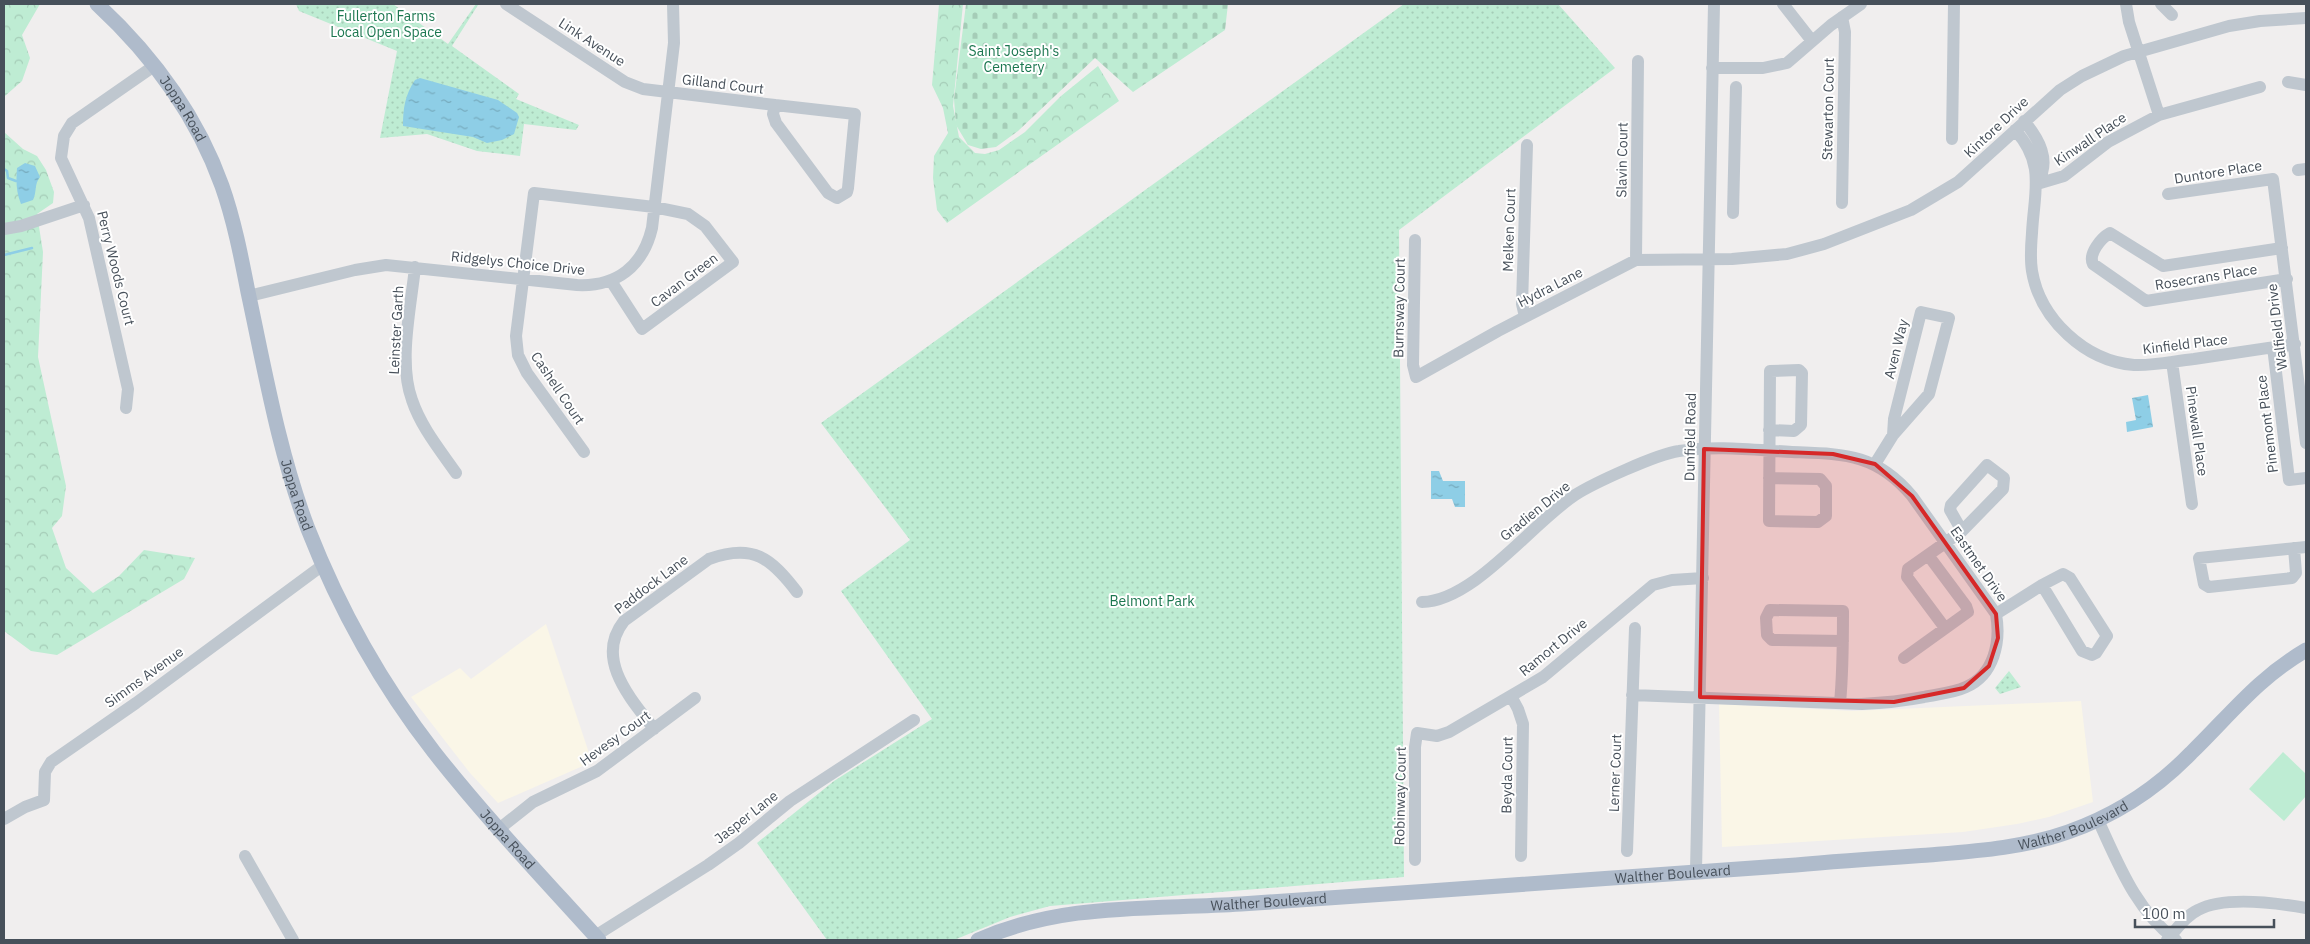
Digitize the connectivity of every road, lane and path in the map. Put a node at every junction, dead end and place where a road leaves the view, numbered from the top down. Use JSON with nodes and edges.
{"nodes":[{"id":1,"x":97,"y":4,"type":"edge"},
{"id":2,"x":506,"y":4,"type":"edge"},
{"id":3,"x":673,"y":4,"type":"edge"},
{"id":4,"x":1714,"y":4,"type":"edge"},
{"id":5,"x":1783,"y":4,"type":"edge"},
{"id":6,"x":1861,"y":4,"type":"edge"},
{"id":7,"x":1954,"y":4,"type":"edge"},
{"id":8,"x":2126,"y":4,"type":"edge"},
{"id":9,"x":2161,"y":4,"type":"edge"},
{"id":10,"x":2172,"y":15,"type":"dead end"},
{"id":11,"x":1842,"y":17,"type":"junction"},
{"id":12,"x":2306,"y":18,"type":"edge"},
{"id":13,"x":1812,"y":41,"type":"junction"},
{"id":14,"x":2138,"y":51,"type":"junction"},
{"id":15,"x":1638,"y":61,"type":"dead end"},
{"id":16,"x":154,"y":66,"type":"junction"},
{"id":17,"x":1712,"y":68,"type":"junction"},
{"id":18,"x":2288,"y":82,"type":"dead end"},
{"id":19,"x":2306,"y":84,"type":"edge"},
{"id":20,"x":1736,"y":87,"type":"dead end"},
{"id":21,"x":2260,"y":87,"type":"dead end"},
{"id":22,"x":667,"y":92,"type":"junction"},
{"id":23,"x":775,"y":105,"type":"junction"},
{"id":24,"x":2160,"y":115,"type":"junction"},
{"id":25,"x":2020,"y":125,"type":"junction"},
{"id":26,"x":1952,"y":139,"type":"dead end"},
{"id":27,"x":1527,"y":145,"type":"dead end"},
{"id":28,"x":1712,"y":163,"type":"junction"},
{"id":29,"x":1734,"y":165,"type":"junction"},
{"id":30,"x":2273,"y":179,"type":"joint"},
{"id":31,"x":2037,"y":184,"type":"junction"},
{"id":32,"x":2168,"y":194,"type":"dead end"},
{"id":33,"x":1842,"y":203,"type":"dead end"},
{"id":34,"x":84,"y":205,"type":"junction"},
{"id":35,"x":654,"y":207,"type":"junction"},
{"id":36,"x":1733,"y":213,"type":"dead end"},
{"id":37,"x":4,"y":229,"type":"edge"},
{"id":38,"x":1416,"y":240,"type":"dead end"},
{"id":39,"x":2282,"y":248,"type":"junction"},
{"id":40,"x":1636,"y":260,"type":"junction"},
{"id":41,"x":1708,"y":260,"type":"junction"},
{"id":42,"x":415,"y":267,"type":"junction"},
{"id":43,"x":523,"y":279,"type":"junction"},
{"id":44,"x":2287,"y":279,"type":"junction"},
{"id":45,"x":611,"y":281,"type":"junction"},
{"id":46,"x":249,"y":296,"type":"junction"},
{"id":47,"x":1525,"y":317,"type":"junction"},
{"id":48,"x":2295,"y":344,"type":"junction"},
{"id":49,"x":2273,"y":348,"type":"junction"},
{"id":50,"x":2172,"y":362,"type":"junction"},
{"id":51,"x":1416,"y":377,"type":"joint"},
{"id":52,"x":126,"y":408,"type":"dead end"},
{"id":53,"x":1769,"y":430,"type":"junction"},
{"id":54,"x":1893,"y":435,"type":"junction"},
{"id":55,"x":2306,"y":443,"type":"edge"},
{"id":56,"x":1704,"y":449,"type":"junction"},
{"id":57,"x":1768,"y":451,"type":"junction"},
{"id":58,"x":584,"y":452,"type":"dead end"},
{"id":59,"x":1875,"y":464,"type":"junction"},
{"id":60,"x":456,"y":473,"type":"dead end"},
{"id":61,"x":1769,"y":478,"type":"junction"},
{"id":62,"x":2306,"y":478,"type":"edge"},
{"id":63,"x":2192,"y":504,"type":"dead end"},
{"id":64,"x":1962,"y":531,"type":"junction"},
{"id":65,"x":1946,"y":544,"type":"junction"},
{"id":66,"x":2300,"y":547,"type":"edge"},
{"id":67,"x":1928,"y":555,"type":"junction"},
{"id":68,"x":323,"y":565,"type":"junction"},
{"id":69,"x":1702,"y":578,"type":"junction"},
{"id":70,"x":2042,"y":585,"type":"junction"},
{"id":71,"x":797,"y":592,"type":"dead end"},
{"id":72,"x":1422,"y":602,"type":"dead end"},
{"id":73,"x":1996,"y":614,"type":"junction"},
{"id":74,"x":1635,"y":628,"type":"dead end"},
{"id":75,"x":1945,"y":628,"type":"junction"},
{"id":76,"x":1843,"y":641,"type":"junction"},
{"id":77,"x":2306,"y":650,"type":"edge"},
{"id":78,"x":1904,"y":658,"type":"dead end"},
{"id":79,"x":1632,"y":695,"type":"junction"},
{"id":80,"x":1511,"y":696,"type":"junction"},
{"id":81,"x":1700,"y":697,"type":"junction"},
{"id":82,"x":696,"y":698,"type":"dead end"},
{"id":83,"x":1840,"y":703,"type":"junction"},
{"id":84,"x":914,"y":720,"type":"dead end"},
{"id":85,"x":654,"y":729,"type":"junction"},
{"id":86,"x":1417,"y":733,"type":"joint"},
{"id":87,"x":4,"y":819,"type":"edge"},
{"id":88,"x":2098,"y":820,"type":"junction"},
{"id":89,"x":499,"y":829,"type":"junction"},
{"id":90,"x":1627,"y":851,"type":"dead end"},
{"id":91,"x":245,"y":856,"type":"dead end"},
{"id":92,"x":1521,"y":856,"type":"dead end"},
{"id":93,"x":1415,"y":860,"type":"dead end"},
{"id":94,"x":1696,"y":872,"type":"junction"},
{"id":95,"x":2306,"y":908,"type":"edge"},
{"id":96,"x":597,"y":938,"type":"edge"},
{"id":97,"x":2171,"y":939,"type":"edge"},
{"id":98,"x":293,"y":940,"type":"edge"},
{"id":99,"x":978,"y":940,"type":"edge"}],
"edges":[{"from":1,"to":16,"type":"main road","name":"Joppa Road"},
{"from":2,"to":22,"type":"street","name":"Link Avenue"},
{"from":3,"to":22,"type":"street","name":"Ridgelys Choice Drive"},
{"from":4,"to":17,"type":"street","name":"Dunfield Road"},
{"from":5,"to":13,"type":"street"},
{"from":6,"to":11,"type":"street"},
{"from":7,"to":26,"type":"street"},
{"from":8,"to":14,"type":"street"},
{"from":9,"to":10,"type":"street"},
{"from":11,"to":13,"type":"street"},
{"from":11,"to":33,"type":"street","name":"Stewarton Court"},
{"from":12,"to":14,"type":"street","name":"Kintore Drive"},
{"from":13,"to":17,"type":"street"},
{"from":14,"to":24,"type":"street"},
{"from":14,"to":25,"type":"street","name":"Kintore Drive"},
{"from":15,"to":40,"type":"street","name":"Slavin Court"},
{"from":16,"to":34,"type":"street","name":"Perry Woods Court"},
{"from":16,"to":46,"type":"main road","name":"Joppa Road"},
{"from":17,"to":28,"type":"street","name":"Dunfield Road"},
{"from":18,"to":19,"type":"street"},
{"from":20,"to":29,"type":"street"},
{"from":21,"to":24,"type":"street","name":"Kinwall Place"},
{"from":22,"to":23,"type":"street","name":"Gilland Court"},
{"from":22,"to":35,"type":"street","name":"Ridgelys Choice Drive"},
{"from":23,"to":23,"type":"street","name":"Gilland Court"},
{"from":24,"to":31,"type":"street","name":"Kinwall Place"},
{"from":25,"to":31,"type":"street","name":"Kinfield Place"},
{"from":25,"to":41,"type":"street","name":"Kintore Drive"},
{"from":27,"to":47,"type":"street","name":"Melken Court"},
{"from":28,"to":29,"type":"street"},
{"from":28,"to":41,"type":"street","name":"Dunfield Road"},
{"from":29,"to":36,"type":"street"},
{"from":30,"to":32,"type":"street","name":"Duntore Place"},
{"from":30,"to":39,"type":"street","name":"Walfield Drive"},
{"from":31,"to":50,"type":"street","name":"Kinfield Place"},
{"from":34,"to":37,"type":"street"},
{"from":34,"to":52,"type":"street","name":"Perry Woods Court"},
{"from":35,"to":43,"type":"street","name":"Cashell Court"},
{"from":35,"to":45,"type":"street","name":"Ridgelys Choice Drive"},
{"from":35,"to":45,"type":"street","name":"Cavan Green"},
{"from":38,"to":51,"type":"street","name":"Burnsway Court"},
{"from":39,"to":44,"type":"street","name":"Walfield Drive"},
{"from":39,"to":44,"type":"street","name":"Rosecrans Place"},
{"from":40,"to":41,"type":"street","name":"Hydra Lane"},
{"from":40,"to":47,"type":"street","name":"Hydra Lane"},
{"from":41,"to":56,"type":"street","name":"Dunfield Road"},
{"from":42,"to":43,"type":"street","name":"Ridgelys Choice Drive"},
{"from":42,"to":46,"type":"street","name":"Ridgelys Choice Drive"},
{"from":42,"to":60,"type":"street","name":"Leinster Garth"},
{"from":43,"to":45,"type":"street","name":"Ridgelys Choice Drive"},
{"from":43,"to":58,"type":"street","name":"Cashell Court"},
{"from":44,"to":48,"type":"street","name":"Walfield Drive"},
{"from":46,"to":68,"type":"main road","name":"Joppa Road"},
{"from":47,"to":51,"type":"street","name":"Hydra Lane"},
{"from":48,"to":49,"type":"street","name":"Kinfield Place"},
{"from":48,"to":55,"type":"street","name":"Walfield Drive"},
{"from":49,"to":50,"type":"street","name":"Kinfield Place"},
{"from":49,"to":62,"type":"street","name":"Pinemont Place"},
{"from":50,"to":63,"type":"street","name":"Pinewall Place"},
{"from":53,"to":53,"type":"street"},
{"from":53,"to":57,"type":"street"},
{"from":54,"to":54,"type":"street","name":"Aven Way"},
{"from":54,"to":59,"type":"street","name":"Aven Way"},
{"from":56,"to":57,"type":"street","name":"Eastmet Drive"},
{"from":56,"to":69,"type":"street","name":"Dunfield Road"},
{"from":56,"to":72,"type":"street","name":"Gradien Drive"},
{"from":57,"to":59,"type":"street","name":"Eastmet Drive"},
{"from":57,"to":61,"type":"street"},
{"from":59,"to":65,"type":"street","name":"Eastmet Drive"},
{"from":61,"to":61,"type":"street"},
{"from":64,"to":64,"type":"street"},
{"from":64,"to":65,"type":"street"},
{"from":65,"to":67,"type":"street"},
{"from":65,"to":73,"type":"street","name":"Eastmet Drive"},
{"from":66,"to":66,"type":"street"},
{"from":67,"to":75,"type":"street"},
{"from":67,"to":75,"type":"street"},
{"from":68,"to":87,"type":"street","name":"Simms Avenue"},
{"from":68,"to":89,"type":"main road","name":"Joppa Road"},
{"from":69,"to":80,"type":"street","name":"Ramort Drive"},
{"from":69,"to":81,"type":"street","name":"Dunfield Road"},
{"from":70,"to":70,"type":"street"},
{"from":70,"to":73,"type":"street"},
{"from":71,"to":85,"type":"street","name":"Paddock Lane"},
{"from":73,"to":83,"type":"street","name":"Eastmet Drive"},
{"from":74,"to":79,"type":"street","name":"Lerner Court"},
{"from":75,"to":78,"type":"street"},
{"from":76,"to":76,"type":"street"},
{"from":76,"to":83,"type":"street"},
{"from":77,"to":88,"type":"main road","name":"Walther Boulevard"},
{"from":79,"to":81,"type":"street"},
{"from":79,"to":90,"type":"street","name":"Lerner Court"},
{"from":80,"to":86,"type":"street","name":"Ramort Drive"},
{"from":80,"to":92,"type":"street","name":"Beyda Court"},
{"from":81,"to":83,"type":"street","name":"Eastmet Drive"},
{"from":81,"to":94,"type":"street","name":"Dunfield Road"},
{"from":82,"to":85,"type":"street","name":"Hevesy Court"},
{"from":84,"to":96,"type":"street","name":"Jasper Lane"},
{"from":85,"to":89,"type":"street","name":"Hevesy Court"},
{"from":86,"to":93,"type":"street","name":"Robinway Court"},
{"from":88,"to":94,"type":"main road","name":"Walther Boulevard"},
{"from":88,"to":97,"type":"street"},
{"from":89,"to":96,"type":"main road","name":"Joppa Road"},
{"from":91,"to":98,"type":"street"},
{"from":94,"to":99,"type":"main road","name":"Walther Boulevard"},
{"from":95,"to":97,"type":"street"}]}
